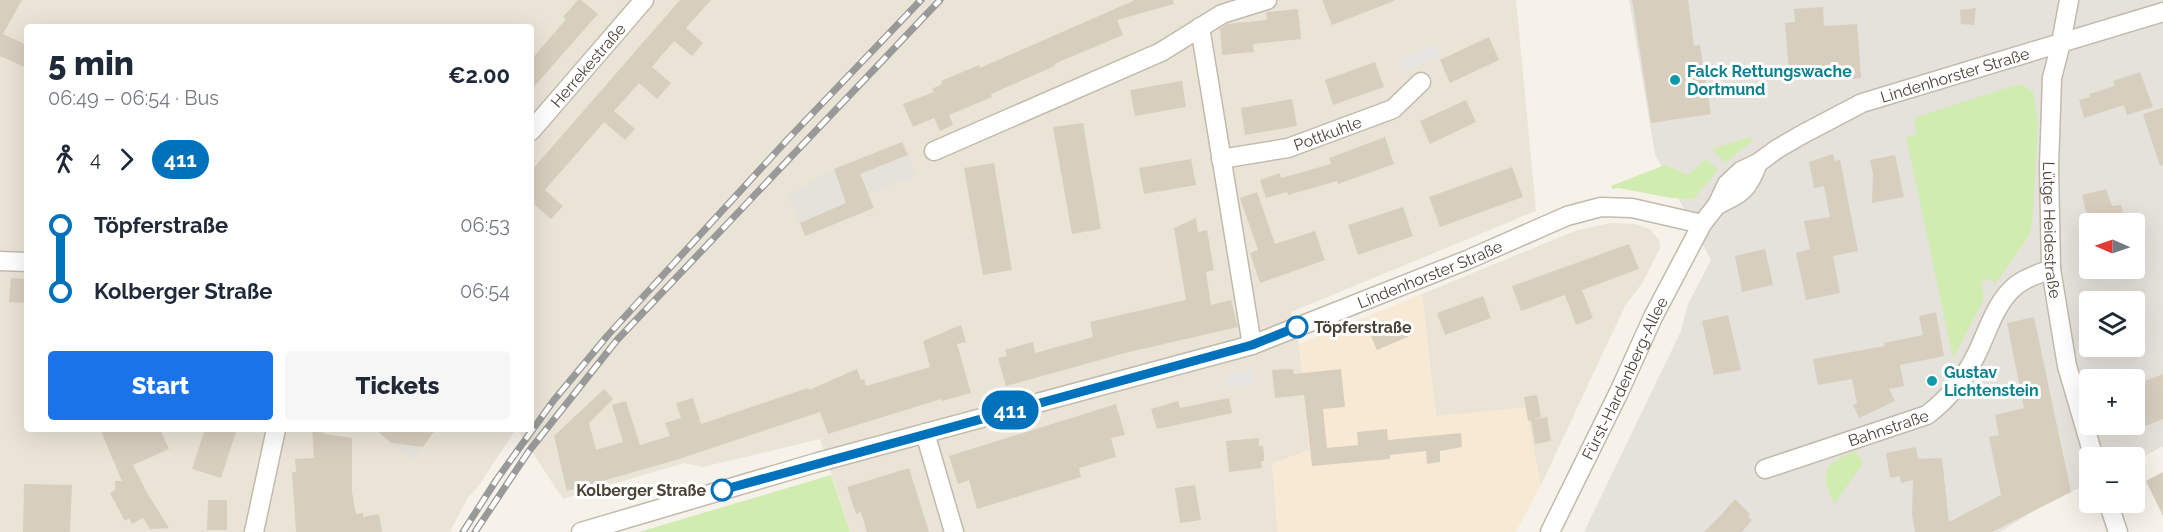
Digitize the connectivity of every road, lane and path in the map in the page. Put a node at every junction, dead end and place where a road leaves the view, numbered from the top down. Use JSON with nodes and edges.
{"nodes":[{"id":1,"x":644,"y":0,"type":"edge"},
{"id":2,"x":1267,"y":0,"type":"edge"},
{"id":3,"x":2069,"y":0,"type":"edge"},
{"id":4,"x":2163,"y":12,"type":"edge"},
{"id":5,"x":1200,"y":27,"type":"junction"},
{"id":6,"x":2061,"y":43,"type":"junction"},
{"id":7,"x":1421,"y":82,"type":"dead end"},
{"id":8,"x":534,"y":128,"type":"edge"},
{"id":9,"x":934,"y":152,"type":"dead end"},
{"id":10,"x":1221,"y":159,"type":"junction"},
{"id":11,"x":1702,"y":224,"type":"junction"},
{"id":12,"x":0,"y":261,"type":"edge"},
{"id":13,"x":24,"y":262,"type":"edge"},
{"id":14,"x":2051,"y":269,"type":"junction"},
{"id":15,"x":1252,"y":345,"type":"junction"},
{"id":16,"x":275,"y":432,"type":"edge"},
{"id":17,"x":925,"y":434,"type":"junction"},
{"id":18,"x":2091,"y":447,"type":"edge"},
{"id":19,"x":1766,"y":469,"type":"dead end"},
{"id":20,"x":2112,"y":513,"type":"edge"},
{"id":21,"x":254,"y":532,"type":"edge"},
{"id":22,"x":581,"y":532,"type":"edge"},
{"id":23,"x":954,"y":532,"type":"edge"},
{"id":24,"x":1550,"y":532,"type":"edge"},
{"id":25,"x":2118,"y":532,"type":"edge"}],
"edges":[{"from":1,"to":8,"type":"street","name":"Herrekestraße"},
{"from":2,"to":5,"type":"street"},
{"from":3,"to":6,"type":"street","name":"Lütge Heidestraße"},
{"from":4,"to":6,"type":"street","name":"Lindenhorster Straße"},
{"from":5,"to":9,"type":"street"},
{"from":5,"to":10,"type":"street"},
{"from":6,"to":11,"type":"street","name":"Lindenhorster Straße"},
{"from":6,"to":14,"type":"street","name":"Lütge Heidestraße"},
{"from":7,"to":10,"type":"street","name":"Pottkuhle"},
{"from":10,"to":15,"type":"street"},
{"from":11,"to":15,"type":"street","name":"Lindenhorster Straße"},
{"from":11,"to":24,"type":"street","name":"Fürst-Hardenberg-Allee"},
{"from":12,"to":13,"type":"street"},
{"from":14,"to":18,"type":"street","name":"Lütge Heidestraße"},
{"from":14,"to":19,"type":"street","name":"Bahnstraße"},
{"from":15,"to":17,"type":"street","name":"Lindenhorster Straße"},
{"from":16,"to":21,"type":"street"},
{"from":17,"to":22,"type":"street","name":"Lindenhorster Straße"},
{"from":17,"to":23,"type":"street"},
{"from":20,"to":25,"type":"street"}]}
